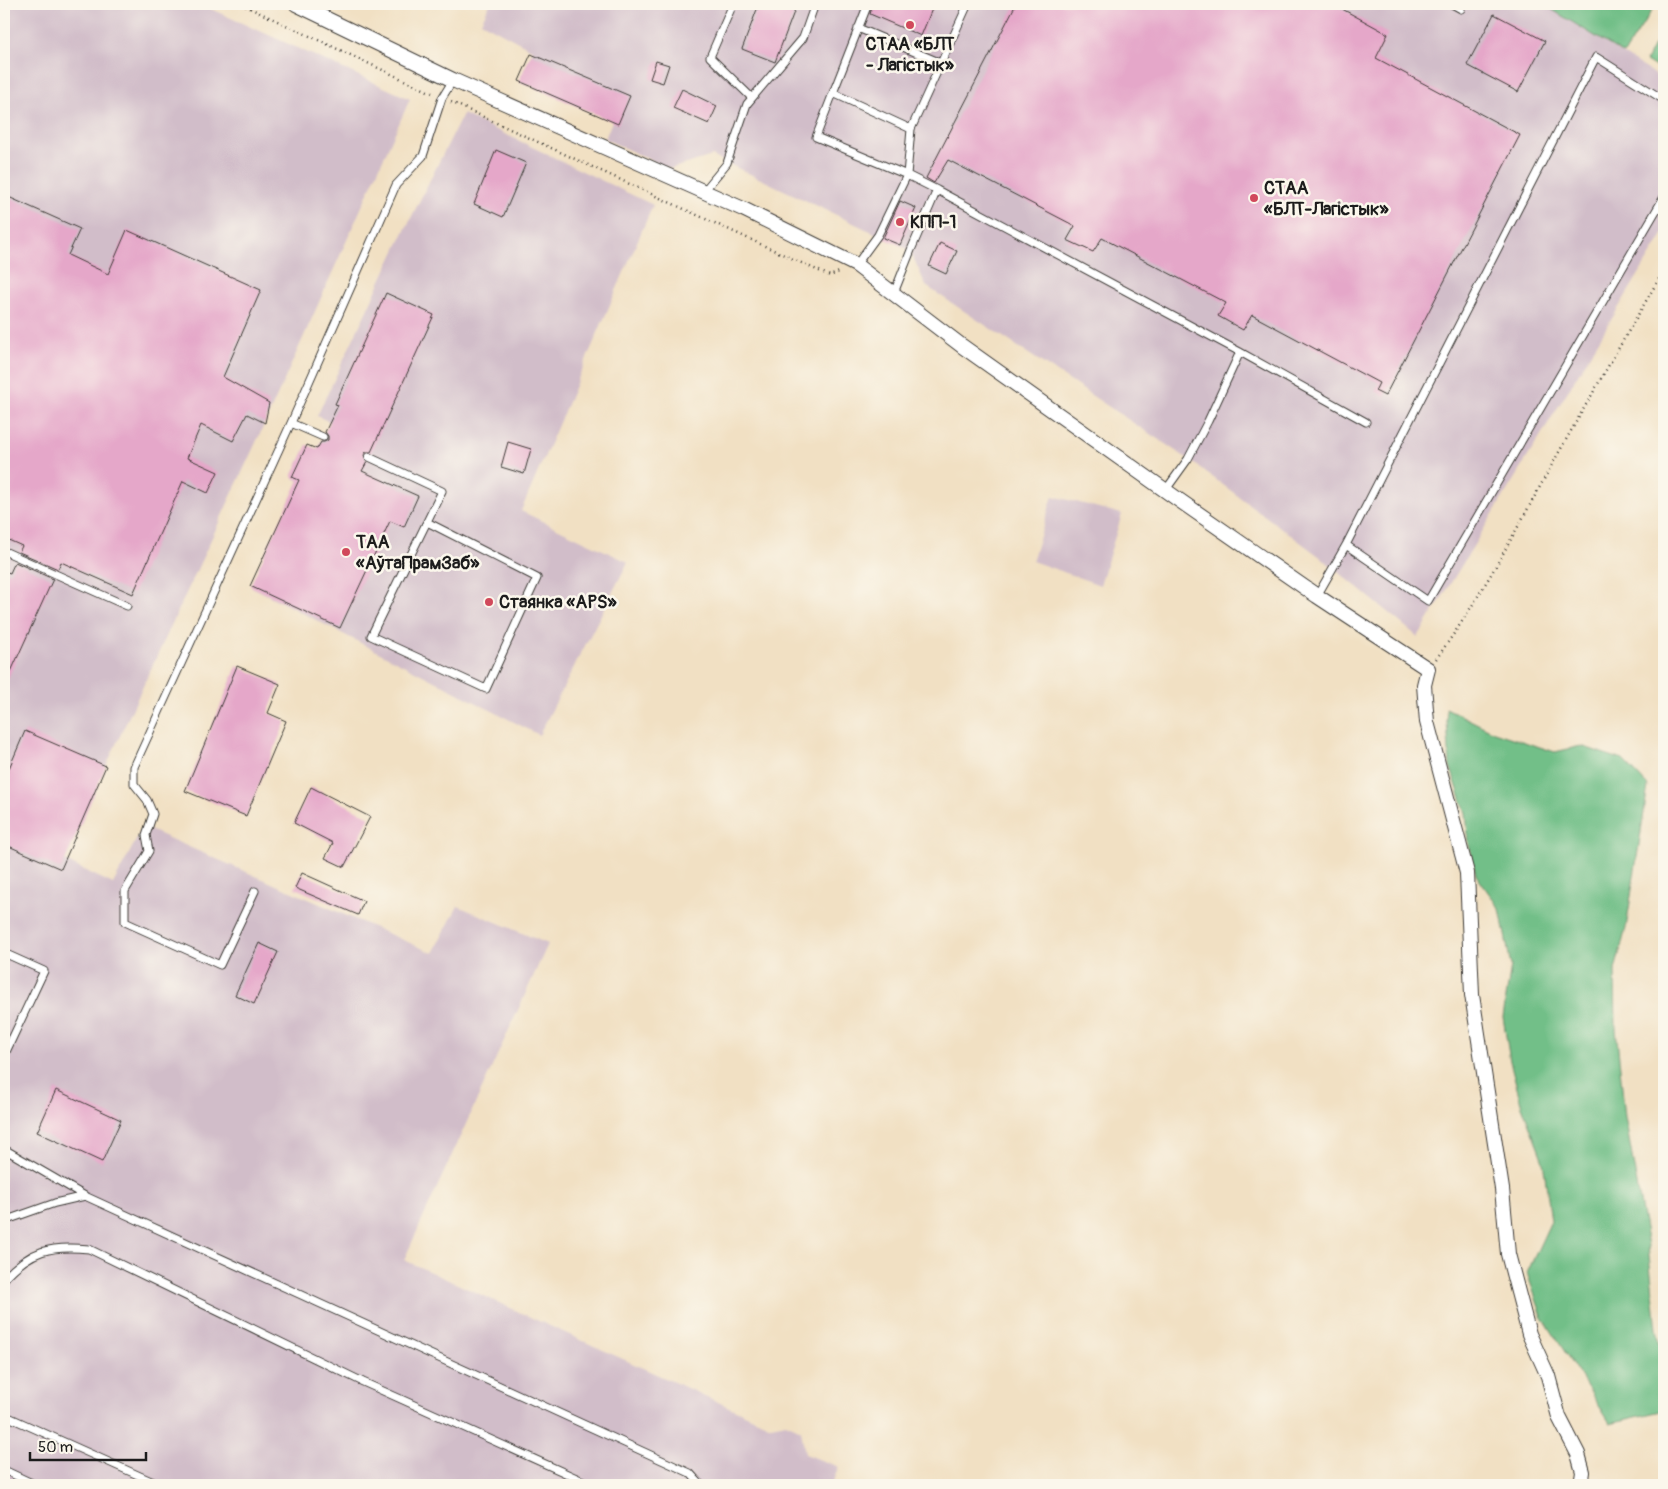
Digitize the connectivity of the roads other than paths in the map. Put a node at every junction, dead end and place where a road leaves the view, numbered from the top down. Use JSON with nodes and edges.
{"nodes":[{"id":1,"x":296,"y":4,"type":"edge"},
{"id":2,"x":733,"y":4,"type":"edge"},
{"id":3,"x":815,"y":4,"type":"edge"},
{"id":4,"x":868,"y":4,"type":"edge"},
{"id":5,"x":968,"y":4,"type":"edge"},
{"id":6,"x":1452,"y":4,"type":"edge"},
{"id":7,"x":1461,"y":9,"type":"dead end"},
{"id":8,"x":858,"y":28,"type":"junction"},
{"id":9,"x":941,"y":64,"type":"junction"},
{"id":10,"x":453,"y":80,"type":"junction"},
{"id":11,"x":833,"y":93,"type":"junction"},
{"id":12,"x":752,"y":98,"type":"junction"},
{"id":13,"x":1664,"y":100,"type":"edge"},
{"id":14,"x":911,"y":129,"type":"junction"},
{"id":15,"x":907,"y":175,"type":"junction"},
{"id":16,"x":937,"y":190,"type":"junction"},
{"id":17,"x":704,"y":191,"type":"junction"},
{"id":18,"x":1664,"y":196,"type":"edge"},
{"id":19,"x":856,"y":265,"type":"junction"},
{"id":20,"x":894,"y":294,"type":"junction"},
{"id":21,"x":1240,"y":352,"type":"junction"},
{"id":22,"x":1366,"y":422,"type":"dead end"},
{"id":23,"x":291,"y":423,"type":"junction"},
{"id":24,"x":323,"y":437,"type":"dead end"},
{"id":25,"x":369,"y":457,"type":"dead end"},
{"id":26,"x":1165,"y":491,"type":"junction"},
{"id":27,"x":427,"y":522,"type":"junction"},
{"id":28,"x":1346,"y":545,"type":"junction"},
{"id":29,"x":4,"y":551,"type":"edge"},
{"id":30,"x":1317,"y":596,"type":"junction"},
{"id":31,"x":127,"y":606,"type":"dead end"},
{"id":32,"x":255,"y":891,"type":"dead end"},
{"id":33,"x":4,"y":953,"type":"edge"},
{"id":34,"x":4,"y":1056,"type":"edge"},
{"id":35,"x":4,"y":1149,"type":"edge"},
{"id":36,"x":85,"y":1196,"type":"junction"},
{"id":37,"x":4,"y":1221,"type":"edge"},
{"id":38,"x":4,"y":1279,"type":"edge"},
{"id":39,"x":4,"y":1415,"type":"edge"},
{"id":40,"x":4,"y":1470,"type":"edge"},
{"id":41,"x":36,"y":1485,"type":"edge"},
{"id":42,"x":160,"y":1485,"type":"edge"},
{"id":43,"x":592,"y":1485,"type":"edge"},
{"id":44,"x":701,"y":1485,"type":"edge"},
{"id":45,"x":1581,"y":1485,"type":"edge"}],
"edges":[{"from":1,"to":10,"type":"street"},
{"from":2,"to":12,"type":"lane"},
{"from":3,"to":12,"type":"lane"},
{"from":4,"to":8,"type":"lane"},
{"from":5,"to":9,"type":"lane"},
{"from":6,"to":7,"type":"lane"},
{"from":8,"to":9,"type":"lane"},
{"from":8,"to":11,"type":"lane"},
{"from":9,"to":14,"type":"lane"},
{"from":10,"to":17,"type":"street"},
{"from":10,"to":23,"type":"lane"},
{"from":11,"to":14,"type":"lane"},
{"from":11,"to":15,"type":"lane"},
{"from":12,"to":17,"type":"lane"},
{"from":13,"to":28,"type":"lane"},
{"from":14,"to":15,"type":"lane"},
{"from":15,"to":16,"type":"lane"},
{"from":15,"to":19,"type":"lane"},
{"from":16,"to":20,"type":"lane"},
{"from":16,"to":21,"type":"lane"},
{"from":17,"to":19,"type":"street"},
{"from":18,"to":28,"type":"lane"},
{"from":19,"to":20,"type":"street"},
{"from":20,"to":26,"type":"street"},
{"from":21,"to":22,"type":"lane"},
{"from":21,"to":26,"type":"lane"},
{"from":23,"to":24,"type":"lane"},
{"from":23,"to":32,"type":"lane"},
{"from":25,"to":27,"type":"lane"},
{"from":26,"to":30,"type":"street"},
{"from":27,"to":27,"type":"lane"},
{"from":28,"to":30,"type":"lane"},
{"from":29,"to":31,"type":"lane"},
{"from":30,"to":45,"type":"street"},
{"from":33,"to":34,"type":"lane"},
{"from":35,"to":36,"type":"lane"},
{"from":36,"to":37,"type":"lane"},
{"from":36,"to":44,"type":"lane"},
{"from":38,"to":43,"type":"lane"},
{"from":39,"to":42,"type":"lane"},
{"from":40,"to":41,"type":"lane"}]}
